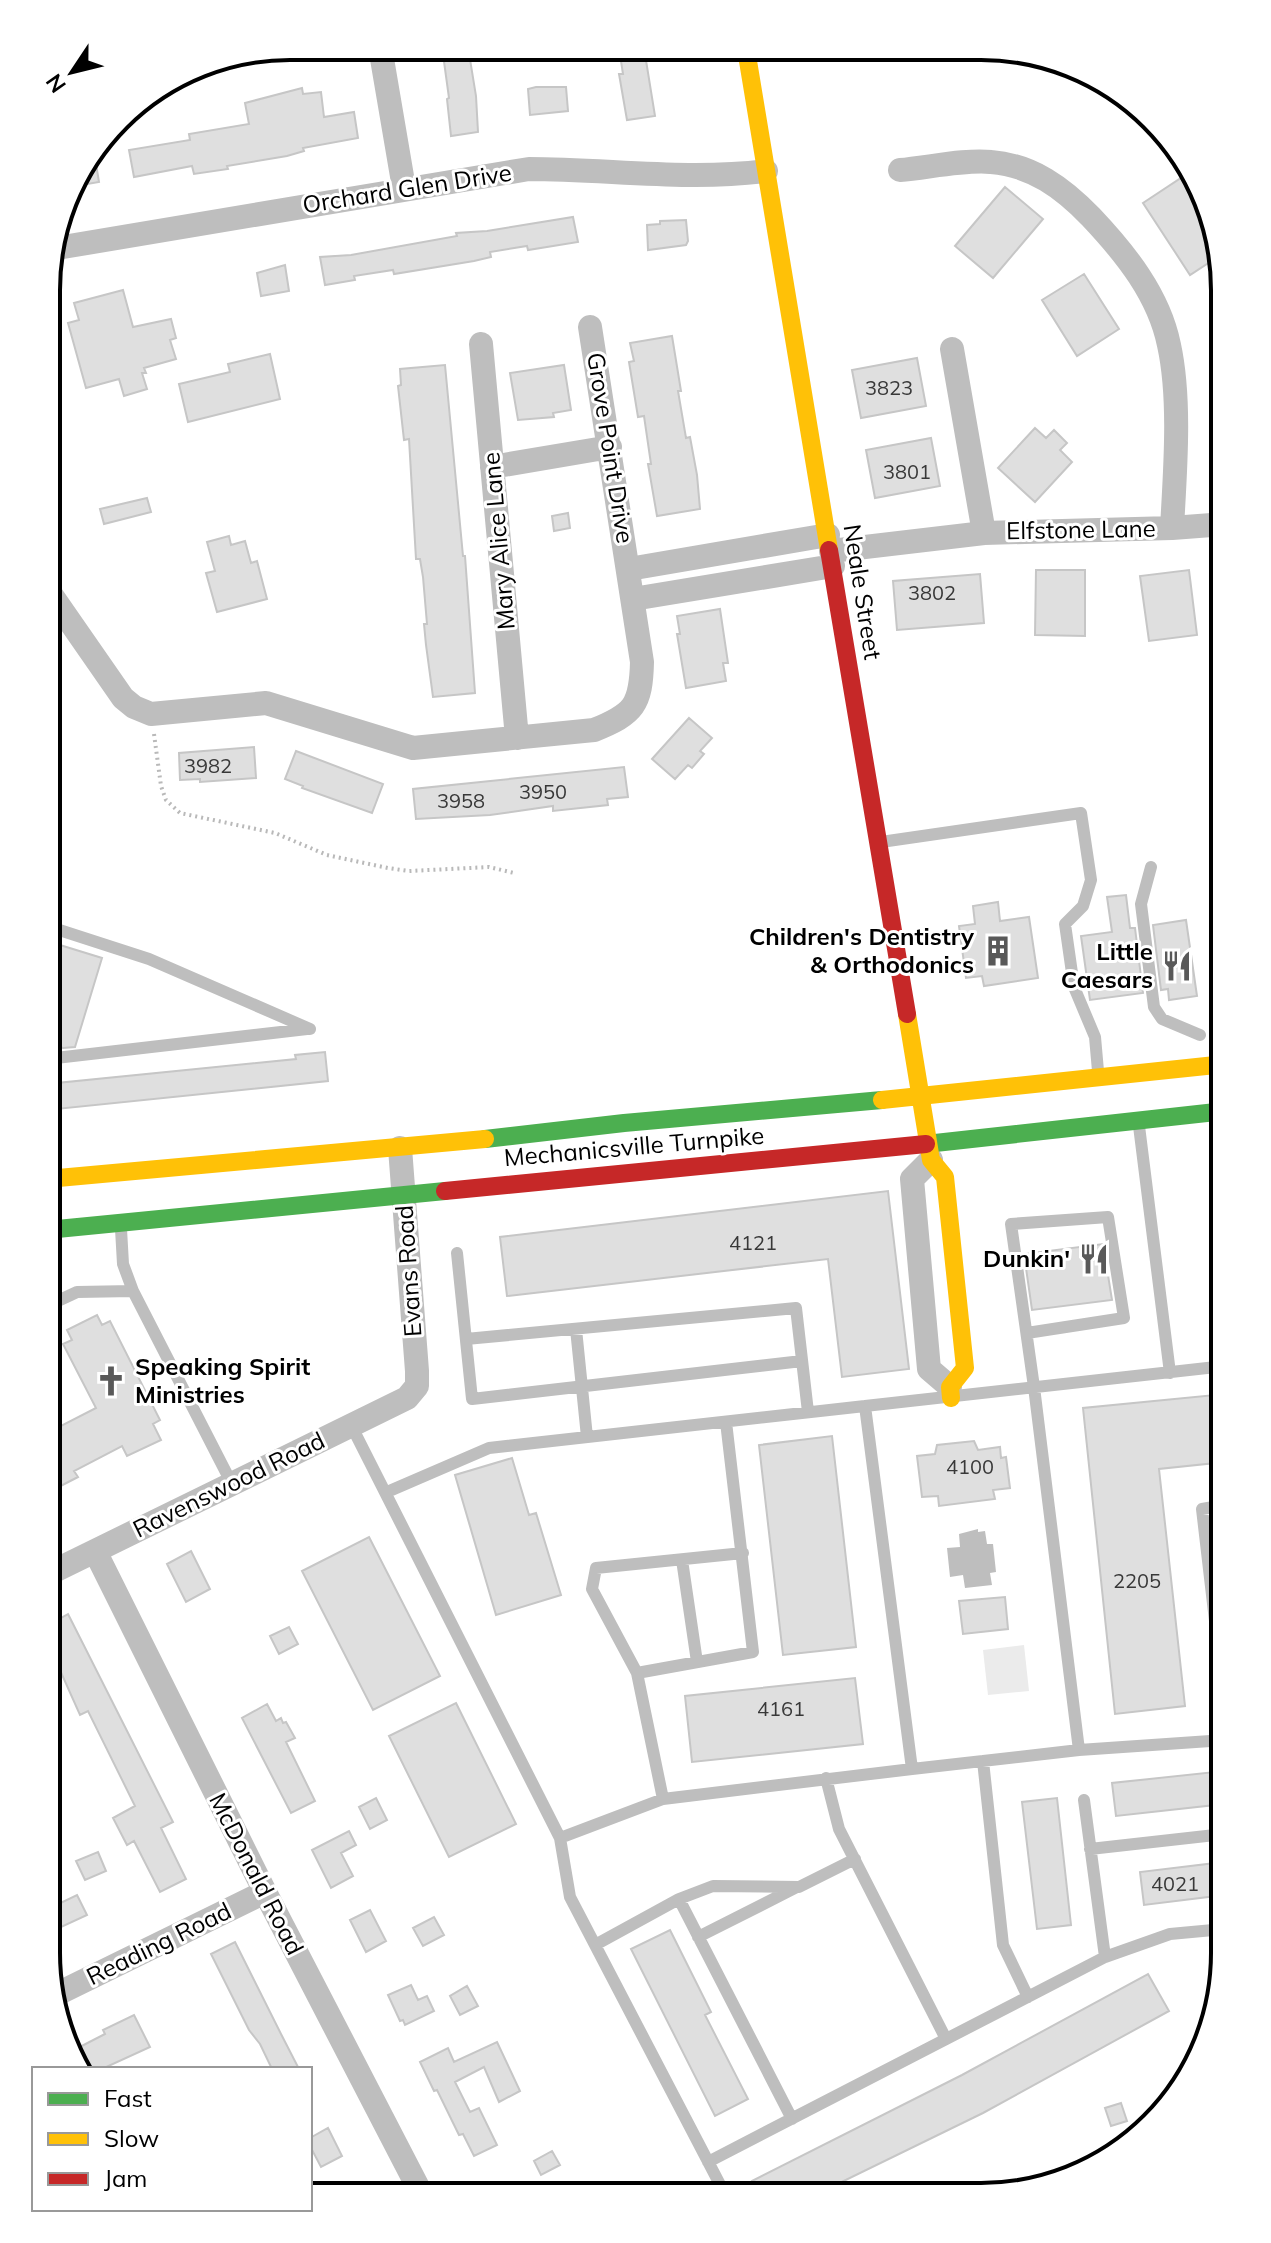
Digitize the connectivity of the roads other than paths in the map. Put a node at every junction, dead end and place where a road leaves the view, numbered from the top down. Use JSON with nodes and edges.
{"nodes":[{"id":1,"x":382,"y":60,"type":"edge"},
{"id":2,"x":748,"y":60,"type":"edge"},
{"id":3,"x":900,"y":170,"type":"dead end"},
{"id":4,"x":766,"y":171,"type":"junction"},
{"id":5,"x":404,"y":188,"type":"junction"},
{"id":6,"x":65,"y":247,"type":"edge"},
{"id":7,"x":590,"y":327,"type":"dead end"},
{"id":8,"x":481,"y":344,"type":"dead end"},
{"id":9,"x":952,"y":349,"type":"dead end"},
{"id":10,"x":610,"y":447,"type":"junction"},
{"id":11,"x":492,"y":467,"type":"junction"},
{"id":12,"x":1211,"y":525,"type":"edge"},
{"id":13,"x":1172,"y":528,"type":"junction"},
{"id":14,"x":984,"y":533,"type":"junction"},
{"id":15,"x":831,"y":551,"type":"junction"},
{"id":16,"x":629,"y":569,"type":"junction"},
{"id":17,"x":633,"y":599,"type":"junction"},
{"id":18,"x":60,"y":607,"type":"edge"},
{"id":19,"x":517,"y":738,"type":"junction"},
{"id":20,"x":879,"y":843,"type":"junction"},
{"id":21,"x":1151,"y":867,"type":"dead end"},
{"id":22,"x":60,"y":930,"type":"edge"},
{"id":23,"x":1200,"y":1035,"type":"dead end"},
{"id":24,"x":60,"y":1058,"type":"edge"},
{"id":25,"x":1211,"y":1066,"type":"edge"},
{"id":26,"x":1099,"y":1078,"type":"junction"},
{"id":27,"x":922,"y":1097,"type":"junction"},
{"id":28,"x":1211,"y":1113,"type":"edge"},
{"id":29,"x":1138,"y":1121,"type":"junction"},
{"id":30,"x":400,"y":1148,"type":"junction"},
{"id":31,"x":930,"y":1152,"type":"junction"},
{"id":32,"x":60,"y":1178,"type":"edge"},
{"id":33,"x":403,"y":1194,"type":"junction"},
{"id":34,"x":121,"y":1222,"type":"junction"},
{"id":35,"x":60,"y":1229,"type":"edge"},
{"id":36,"x":457,"y":1253,"type":"dead end"},
{"id":37,"x":133,"y":1291,"type":"junction"},
{"id":38,"x":60,"y":1300,"type":"edge"},
{"id":39,"x":576,"y":1329,"type":"junction"},
{"id":40,"x":1027,"y":1333,"type":"junction"},
{"id":41,"x":466,"y":1339,"type":"junction"},
{"id":42,"x":802,"y":1361,"type":"junction"},
{"id":43,"x":1211,"y":1368,"type":"edge"},
{"id":44,"x":1170,"y":1373,"type":"junction"},
{"id":45,"x":582,"y":1386,"type":"junction"},
{"id":46,"x":1034,"y":1387,"type":"junction"},
{"id":47,"x":411,"y":1393,"type":"joint"},
{"id":48,"x":951,"y":1393,"type":"junction"},
{"id":49,"x":865,"y":1406,"type":"junction"},
{"id":50,"x":808,"y":1412,"type":"junction"},
{"id":51,"x":726,"y":1422,"type":"junction"},
{"id":52,"x":351,"y":1425,"type":"junction"},
{"id":53,"x":587,"y":1437,"type":"junction"},
{"id":54,"x":232,"y":1484,"type":"junction"},
{"id":55,"x":387,"y":1492,"type":"junction"},
{"id":56,"x":1211,"y":1507,"type":"edge"},
{"id":57,"x":95,"y":1551,"type":"junction"},
{"id":58,"x":743,"y":1553,"type":"junction"},
{"id":59,"x":682,"y":1560,"type":"junction"},
{"id":60,"x":60,"y":1568,"type":"edge"},
{"id":61,"x":1211,"y":1585,"type":"edge"},
{"id":62,"x":697,"y":1662,"type":"junction"},
{"id":63,"x":637,"y":1673,"type":"junction"},
{"id":64,"x":1211,"y":1741,"type":"edge"},
{"id":65,"x":1079,"y":1750,"type":"junction"},
{"id":66,"x":983,"y":1761,"type":"junction"},
{"id":67,"x":912,"y":1769,"type":"junction"},
{"id":68,"x":826,"y":1778,"type":"junction"},
{"id":69,"x":663,"y":1799,"type":"junction"},
{"id":70,"x":1084,"y":1800,"type":"dead end"},
{"id":71,"x":1211,"y":1835,"type":"edge"},
{"id":72,"x":560,"y":1838,"type":"junction"},
{"id":73,"x":1090,"y":1849,"type":"junction"},
{"id":74,"x":855,"y":1859,"type":"junction"},
{"id":75,"x":799,"y":1887,"type":"junction"},
{"id":76,"x":265,"y":1892,"type":"junction"},
{"id":77,"x":679,"y":1899,"type":"junction"},
{"id":78,"x":1211,"y":1930,"type":"edge"},
{"id":79,"x":698,"y":1937,"type":"junction"},
{"id":80,"x":595,"y":1945,"type":"junction"},
{"id":81,"x":1105,"y":1957,"type":"junction"},
{"id":82,"x":63,"y":1991,"type":"edge"},
{"id":83,"x":1028,"y":1997,"type":"junction"},
{"id":84,"x":946,"y":2039,"type":"junction"},
{"id":85,"x":792,"y":2119,"type":"junction"},
{"id":86,"x":708,"y":2162,"type":"junction"},
{"id":87,"x":416,"y":2183,"type":"edge"},
{"id":88,"x":719,"y":2183,"type":"edge"}],
"edges":[{"from":1,"to":5,"type":"street"},
{"from":2,"to":4,"type":"main road","name":"Neale Street"},
{"from":3,"to":13,"type":"street","name":"Elfstone Lane"},
{"from":4,"to":5,"type":"street","name":"Orchard Glen Drive"},
{"from":4,"to":15,"type":"main road","name":"Neale Street"},
{"from":5,"to":6,"type":"street","name":"Orchard Glen Drive"},
{"from":7,"to":10,"type":"street","name":"Grove Point Drive"},
{"from":8,"to":11,"type":"street","name":"Mary Alice Lane"},
{"from":9,"to":14,"type":"street"},
{"from":10,"to":11,"type":"street"},
{"from":10,"to":16,"type":"street","name":"Grove Point Drive"},
{"from":11,"to":19,"type":"street","name":"Mary Alice Lane"},
{"from":12,"to":13,"type":"street"},
{"from":13,"to":14,"type":"street","name":"Elfstone Lane"},
{"from":14,"to":15,"type":"street","name":"Elfstone Lane"},
{"from":15,"to":16,"type":"street","name":"Grove Point Drive"},
{"from":15,"to":17,"type":"street"},
{"from":15,"to":20,"type":"main road","name":"Neale Street"},
{"from":16,"to":17,"type":"street","name":"Grove Point Drive"},
{"from":17,"to":19,"type":"street","name":"Grove Point Drive"},
{"from":18,"to":19,"type":"street","name":"Grove Point Drive"},
{"from":20,"to":26,"type":"lane"},
{"from":20,"to":27,"type":"main road","name":"Neale Street"},
{"from":21,"to":23,"type":"lane"},
{"from":22,"to":24,"type":"lane"},
{"from":25,"to":26,"type":"main road","name":"Mechanicsville Turnpike"},
{"from":26,"to":27,"type":"main road","name":"Mechanicsville Turnpike"},
{"from":27,"to":30,"type":"main road","name":"Mechanicsville Turnpike"},
{"from":27,"to":31,"type":"main road","name":"Neale Street"},
{"from":28,"to":29,"type":"main road","name":"Mechanicsville Turnpike"},
{"from":29,"to":31,"type":"main road","name":"Mechanicsville Turnpike"},
{"from":29,"to":44,"type":"lane"},
{"from":30,"to":32,"type":"main road","name":"Mechanicsville Turnpike"},
{"from":30,"to":33,"type":"street","name":"Evans Road"},
{"from":31,"to":33,"type":"main road","name":"Mechanicsville Turnpike"},
{"from":31,"to":48,"type":"main road","name":"Neale Street"},
{"from":31,"to":48,"type":"street"},
{"from":33,"to":34,"type":"main road","name":"Mechanicsville Turnpike"},
{"from":33,"to":47,"type":"street","name":"Evans Road"},
{"from":34,"to":35,"type":"main road","name":"Mechanicsville Turnpike"},
{"from":34,"to":37,"type":"lane"},
{"from":36,"to":41,"type":"lane"},
{"from":37,"to":38,"type":"lane"},
{"from":37,"to":54,"type":"lane"},
{"from":39,"to":41,"type":"lane"},
{"from":39,"to":42,"type":"lane"},
{"from":39,"to":45,"type":"lane"},
{"from":40,"to":40,"type":"lane"},
{"from":40,"to":46,"type":"lane"},
{"from":41,"to":45,"type":"lane"},
{"from":42,"to":45,"type":"lane"},
{"from":42,"to":50,"type":"lane"},
{"from":43,"to":44,"type":"lane"},
{"from":44,"to":46,"type":"lane"},
{"from":45,"to":53,"type":"lane"},
{"from":46,"to":48,"type":"lane"},
{"from":46,"to":65,"type":"lane"},
{"from":47,"to":52,"type":"street","name":"Ravenswood Road"},
{"from":48,"to":49,"type":"lane"},
{"from":49,"to":50,"type":"lane"},
{"from":49,"to":67,"type":"lane"},
{"from":50,"to":51,"type":"lane"},
{"from":51,"to":53,"type":"lane"},
{"from":51,"to":58,"type":"lane"},
{"from":52,"to":54,"type":"street","name":"Ravenswood Road"},
{"from":52,"to":55,"type":"lane"},
{"from":53,"to":55,"type":"lane"},
{"from":54,"to":57,"type":"street","name":"Ravenswood Road"},
{"from":55,"to":72,"type":"lane"},
{"from":56,"to":61,"type":"lane"},
{"from":57,"to":60,"type":"street","name":"Ravenswood Road"},
{"from":57,"to":76,"type":"street","name":"McDonald Road"},
{"from":58,"to":59,"type":"lane"},
{"from":58,"to":62,"type":"lane"},
{"from":59,"to":62,"type":"lane"},
{"from":59,"to":63,"type":"lane"},
{"from":62,"to":63,"type":"lane"},
{"from":63,"to":69,"type":"lane"},
{"from":64,"to":65,"type":"lane"},
{"from":65,"to":66,"type":"lane"},
{"from":66,"to":67,"type":"lane"},
{"from":66,"to":83,"type":"lane"},
{"from":67,"to":68,"type":"lane"},
{"from":68,"to":69,"type":"lane"},
{"from":68,"to":74,"type":"lane"},
{"from":69,"to":72,"type":"lane"},
{"from":70,"to":73,"type":"lane"},
{"from":71,"to":73,"type":"lane"},
{"from":72,"to":80,"type":"lane"},
{"from":73,"to":81,"type":"lane"},
{"from":74,"to":75,"type":"lane"},
{"from":74,"to":84,"type":"lane"},
{"from":75,"to":77,"type":"lane"},
{"from":75,"to":79,"type":"lane"},
{"from":76,"to":82,"type":"street","name":"Reading Road"},
{"from":76,"to":87,"type":"street","name":"McDonald Road"},
{"from":77,"to":79,"type":"lane"},
{"from":77,"to":80,"type":"lane"},
{"from":78,"to":81,"type":"lane"},
{"from":79,"to":85,"type":"lane"},
{"from":80,"to":86,"type":"lane"},
{"from":81,"to":83,"type":"lane"},
{"from":83,"to":84,"type":"lane"},
{"from":84,"to":85,"type":"lane"},
{"from":85,"to":86,"type":"lane"},
{"from":86,"to":88,"type":"lane"}]}
